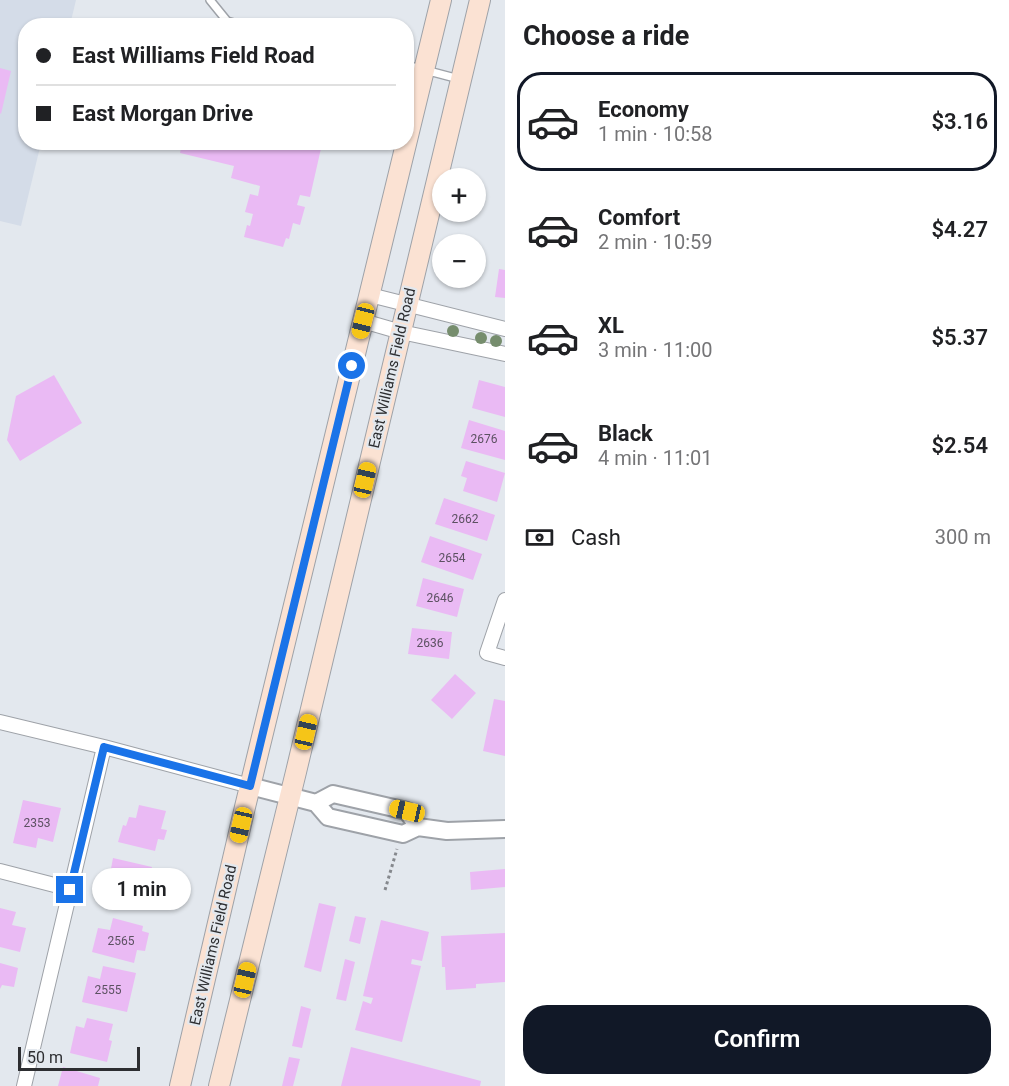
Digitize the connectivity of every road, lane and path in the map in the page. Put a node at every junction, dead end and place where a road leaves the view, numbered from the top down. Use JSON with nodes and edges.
{"nodes":[{"id":1,"x":210,"y":0,"type":"edge"},
{"id":2,"x":441,"y":0,"type":"edge"},
{"id":3,"x":480,"y":0,"type":"edge"},
{"id":4,"x":225,"y":18,"type":"edge"},
{"id":5,"x":415,"y":68,"type":"edge"},
{"id":6,"x":461,"y":80,"type":"junction"},
{"id":7,"x":398,"y":150,"type":"edge"},
{"id":8,"x":369,"y":295,"type":"junction"},
{"id":9,"x":407,"y":305,"type":"junction"},
{"id":10,"x":363,"y":321,"type":"junction"},
{"id":11,"x":505,"y":329,"type":"edge"},
{"id":12,"x":401,"y":332,"type":"junction"},
{"id":13,"x":505,"y":354,"type":"edge"},
{"id":14,"x":505,"y":600,"type":"edge"},
{"id":15,"x":505,"y":658,"type":"edge"},
{"id":16,"x":0,"y":722,"type":"edge"},
{"id":17,"x":104,"y":747,"type":"junction"},
{"id":18,"x":250,"y":786,"type":"junction"},
{"id":19,"x":290,"y":796,"type":"junction"},
{"id":20,"x":316,"y":803,"type":"junction"},
{"id":21,"x":418,"y":827,"type":"junction"},
{"id":22,"x":505,"y":829,"type":"edge"},
{"id":23,"x":397,"y":848,"type":"dead end"},
{"id":24,"x":0,"y":871,"type":"edge"},
{"id":25,"x":70,"y":890,"type":"junction"},
{"id":26,"x":385,"y":890,"type":"dead end"},
{"id":27,"x":24,"y":1086,"type":"edge"},
{"id":28,"x":180,"y":1086,"type":"edge"},
{"id":29,"x":219,"y":1086,"type":"edge"}],
"edges":[{"from":1,"to":4,"type":"lane"},
{"from":2,"to":5,"type":"main road","name":"East Williams Field Road"},
{"from":3,"to":6,"type":"main road","name":"East Williams Field Road"},
{"from":5,"to":6,"type":"lane"},
{"from":6,"to":9,"type":"main road","name":"East Williams Field Road"},
{"from":7,"to":8,"type":"main road","name":"East Williams Field Road"},
{"from":8,"to":9,"type":"street"},
{"from":8,"to":10,"type":"main road","name":"East Williams Field Road"},
{"from":9,"to":11,"type":"street"},
{"from":9,"to":12,"type":"main road","name":"East Williams Field Road"},
{"from":10,"to":12,"type":"street"},
{"from":10,"to":18,"type":"main road","name":"East Williams Field Road"},
{"from":12,"to":13,"type":"street"},
{"from":12,"to":19,"type":"main road","name":"East Williams Field Road"},
{"from":14,"to":15,"type":"street"},
{"from":16,"to":17,"type":"street"},
{"from":17,"to":18,"type":"street"},
{"from":17,"to":25,"type":"street"},
{"from":18,"to":19,"type":"street"},
{"from":18,"to":28,"type":"main road","name":"East Williams Field Road"},
{"from":19,"to":20,"type":"street"},
{"from":19,"to":29,"type":"main road","name":"East Williams Field Road"},
{"from":20,"to":21,"type":"street"},
{"from":20,"to":21,"type":"street"},
{"from":21,"to":22,"type":"street"},
{"from":23,"to":26,"type":"path"},
{"from":24,"to":25,"type":"street"},
{"from":25,"to":27,"type":"street"}]}
